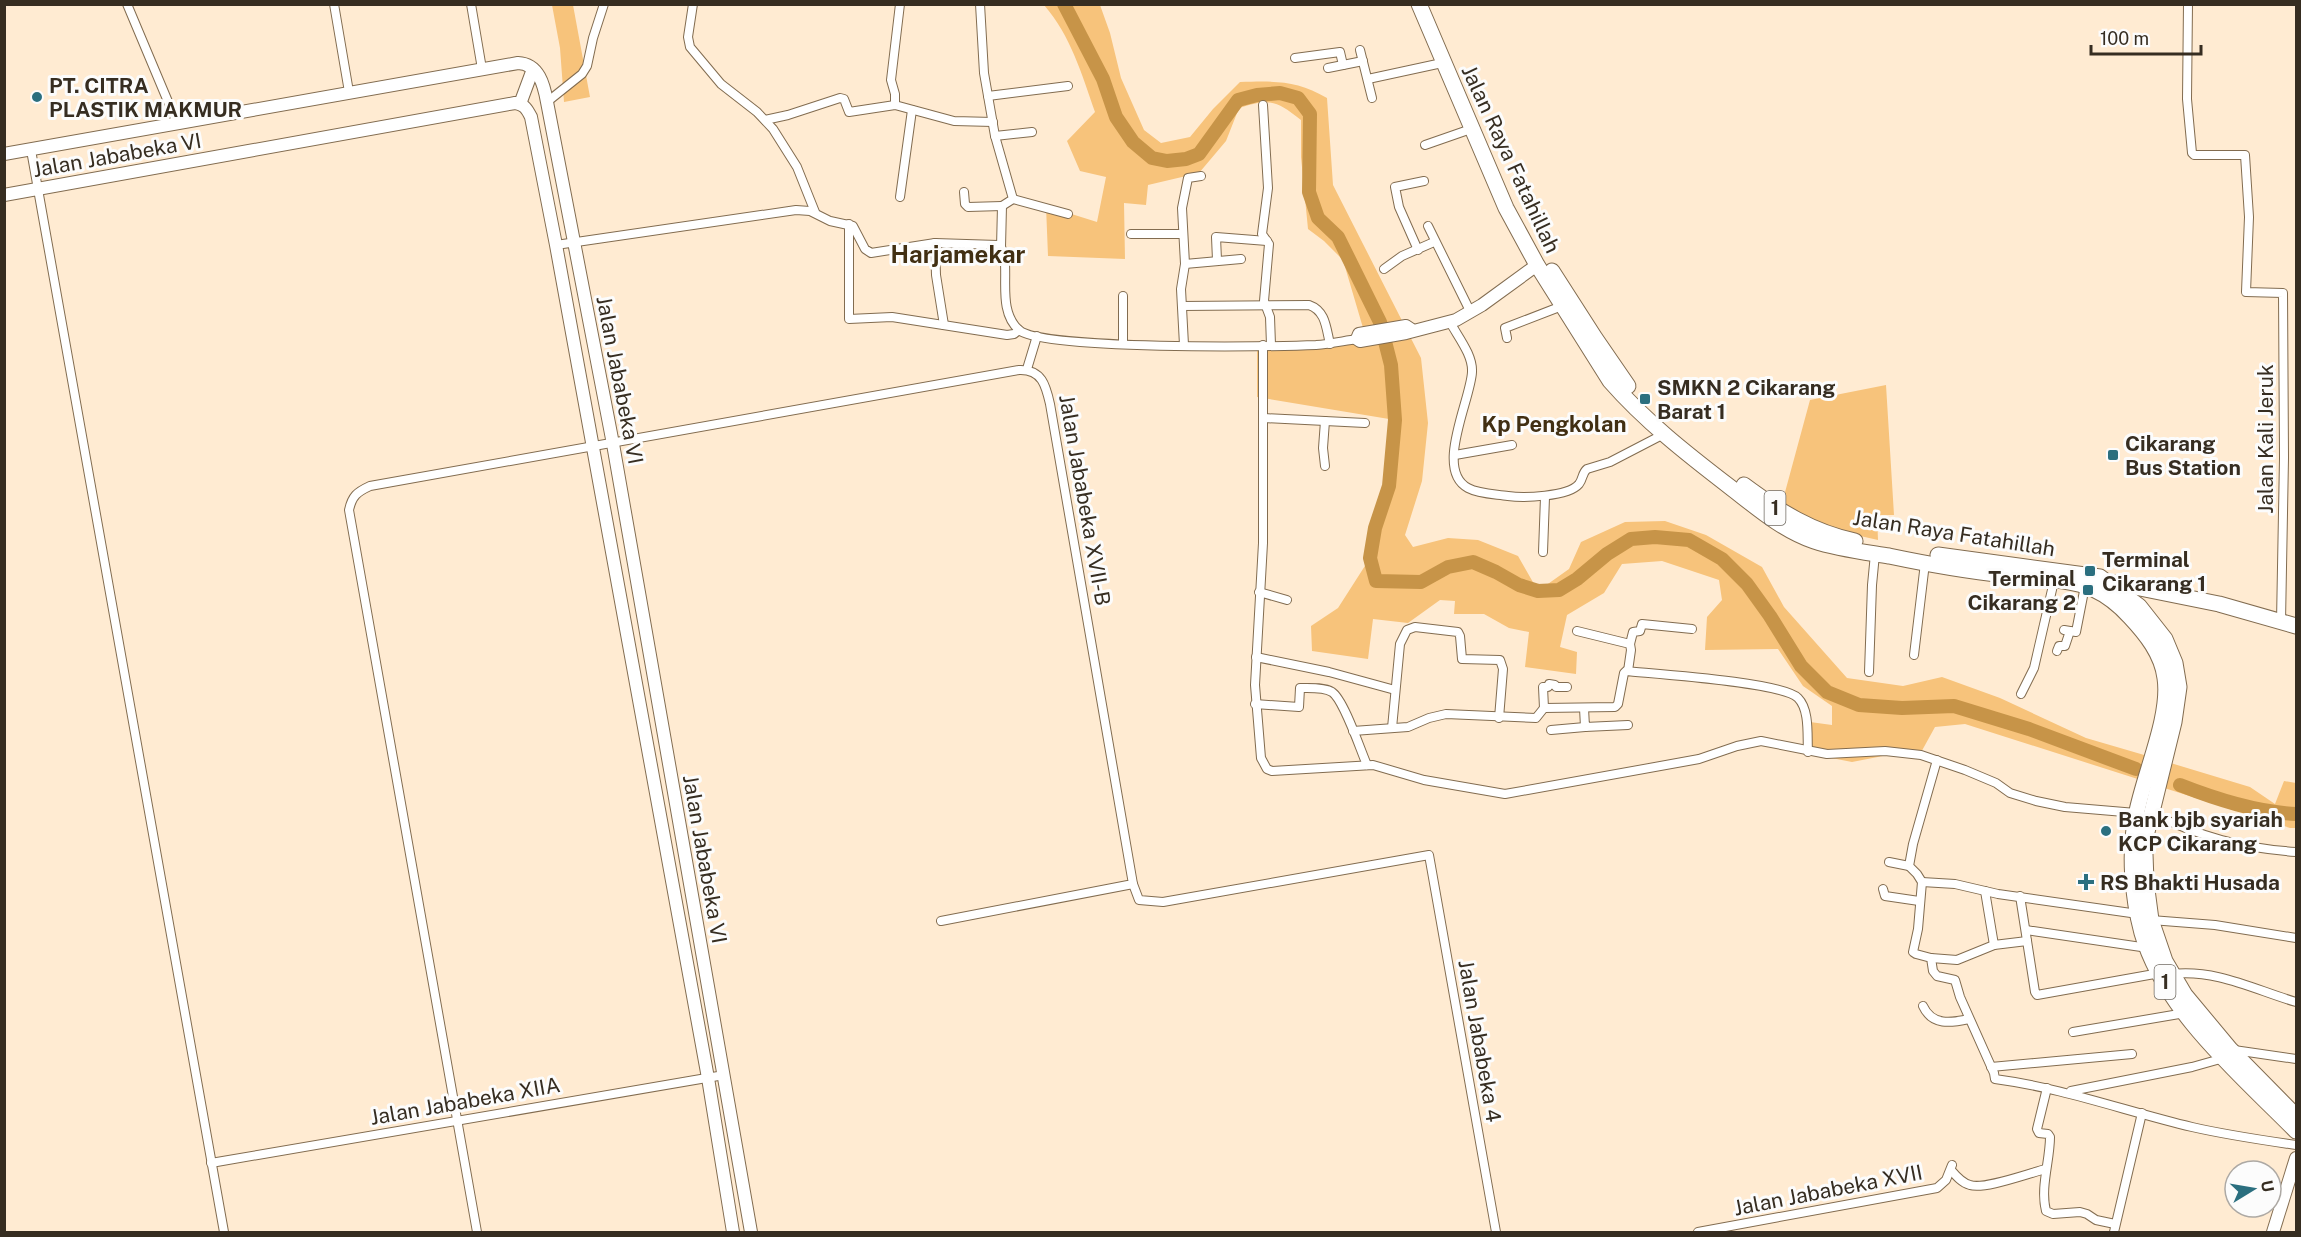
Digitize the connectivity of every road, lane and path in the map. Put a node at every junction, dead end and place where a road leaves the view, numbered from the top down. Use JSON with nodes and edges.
{"nodes":[{"id":1,"x":127,"y":4,"type":"edge"},
{"id":2,"x":334,"y":4,"type":"edge"},
{"id":3,"x":471,"y":4,"type":"edge"},
{"id":4,"x":604,"y":4,"type":"edge"},
{"id":5,"x":693,"y":4,"type":"edge"},
{"id":6,"x":900,"y":4,"type":"edge"},
{"id":7,"x":980,"y":4,"type":"edge"},
{"id":8,"x":1419,"y":4,"type":"edge"},
{"id":9,"x":1427,"y":4,"type":"edge"},
{"id":10,"x":2188,"y":4,"type":"edge"},
{"id":11,"x":1360,"y":50,"type":"dead end"},
{"id":12,"x":1295,"y":58,"type":"dead end"},
{"id":13,"x":1363,"y":61,"type":"junction"},
{"id":14,"x":1442,"y":63,"type":"junction"},
{"id":15,"x":1343,"y":65,"type":"junction"},
{"id":16,"x":1328,"y":68,"type":"dead end"},
{"id":17,"x":482,"y":69,"type":"junction"},
{"id":18,"x":532,"y":69,"type":"junction"},
{"id":19,"x":1368,"y":79,"type":"junction"},
{"id":20,"x":1068,"y":86,"type":"dead end"},
{"id":21,"x":349,"y":92,"type":"junction"},
{"id":22,"x":988,"y":96,"type":"junction"},
{"id":23,"x":1372,"y":98,"type":"dead end"},
{"id":24,"x":547,"y":102,"type":"junction"},
{"id":25,"x":520,"y":104,"type":"junction"},
{"id":26,"x":895,"y":105,"type":"junction"},
{"id":27,"x":1263,"y":105,"type":"dead end"},
{"id":28,"x":912,"y":110,"type":"junction"},
{"id":29,"x":765,"y":120,"type":"junction"},
{"id":30,"x":993,"y":122,"type":"junction"},
{"id":31,"x":177,"y":123,"type":"junction"},
{"id":32,"x":1471,"y":129,"type":"junction"},
{"id":33,"x":1032,"y":132,"type":"dead end"},
{"id":34,"x":995,"y":136,"type":"junction"},
{"id":35,"x":1425,"y":145,"type":"dead end"},
{"id":36,"x":32,"y":153,"type":"junction"},
{"id":37,"x":4,"y":154,"type":"edge"},
{"id":38,"x":1201,"y":176,"type":"dead end"},
{"id":39,"x":1424,"y":181,"type":"dead end"},
{"id":40,"x":39,"y":187,"type":"junction"},
{"id":41,"x":964,"y":192,"type":"dead end"},
{"id":42,"x":4,"y":195,"type":"edge"},
{"id":43,"x":900,"y":197,"type":"dead end"},
{"id":44,"x":1013,"y":199,"type":"junction"},
{"id":45,"x":1002,"y":206,"type":"junction"},
{"id":46,"x":815,"y":212,"type":"junction"},
{"id":47,"x":1068,"y":214,"type":"dead end"},
{"id":48,"x":849,"y":224,"type":"junction"},
{"id":49,"x":1428,"y":226,"type":"dead end"},
{"id":50,"x":1131,"y":234,"type":"dead end"},
{"id":51,"x":1182,"y":234,"type":"junction"},
{"id":52,"x":1268,"y":241,"type":"junction"},
{"id":53,"x":573,"y":242,"type":"junction"},
{"id":54,"x":1434,"y":242,"type":"junction"},
{"id":55,"x":935,"y":243,"type":"junction"},
{"id":56,"x":556,"y":245,"type":"junction"},
{"id":57,"x":1002,"y":247,"type":"junction"},
{"id":58,"x":1418,"y":249,"type":"junction"},
{"id":59,"x":1241,"y":259,"type":"dead end"},
{"id":60,"x":1217,"y":261,"type":"junction"},
{"id":61,"x":1185,"y":264,"type":"junction"},
{"id":62,"x":1537,"y":265,"type":"junction"},
{"id":63,"x":1384,"y":268,"type":"dead end"},
{"id":64,"x":1123,"y":296,"type":"dead end"},
{"id":65,"x":1182,"y":306,"type":"junction"},
{"id":66,"x":1266,"y":306,"type":"junction"},
{"id":67,"x":1562,"y":306,"type":"junction"},
{"id":68,"x":1471,"y":313,"type":"junction"},
{"id":69,"x":1450,"y":322,"type":"junction"},
{"id":70,"x":944,"y":325,"type":"junction"},
{"id":71,"x":1019,"y":330,"type":"junction"},
{"id":72,"x":1037,"y":336,"type":"junction"},
{"id":73,"x":1358,"y":338,"type":"joint"},
{"id":74,"x":1507,"y":338,"type":"dead end"},
{"id":75,"x":1123,"y":344,"type":"junction"},
{"id":76,"x":1330,"y":344,"type":"junction"},
{"id":77,"x":1184,"y":345,"type":"junction"},
{"id":78,"x":1267,"y":345,"type":"junction"},
{"id":79,"x":1027,"y":369,"type":"junction"},
{"id":80,"x":1264,"y":418,"type":"junction"},
{"id":81,"x":1325,"y":421,"type":"junction"},
{"id":82,"x":1365,"y":423,"type":"dead end"},
{"id":83,"x":1664,"y":434,"type":"junction"},
{"id":84,"x":612,"y":444,"type":"junction"},
{"id":85,"x":1512,"y":445,"type":"dead end"},
{"id":86,"x":592,"y":447,"type":"junction"},
{"id":87,"x":1455,"y":455,"type":"junction"},
{"id":88,"x":1325,"y":466,"type":"dead end"},
{"id":89,"x":1545,"y":497,"type":"junction"},
{"id":90,"x":1544,"y":552,"type":"dead end"},
{"id":91,"x":1875,"y":554,"type":"junction"},
{"id":92,"x":1925,"y":563,"type":"junction"},
{"id":93,"x":2054,"y":581,"type":"junction"},
{"id":94,"x":2096,"y":586,"type":"junction"},
{"id":95,"x":1260,"y":592,"type":"junction"},
{"id":96,"x":2163,"y":594,"type":"junction"},
{"id":97,"x":1287,"y":600,"type":"dead end"},
{"id":98,"x":2151,"y":620,"type":"junction"},
{"id":99,"x":2289,"y":624,"type":"edge"},
{"id":100,"x":1692,"y":629,"type":"dead end"},
{"id":101,"x":1577,"y":631,"type":"dead end"},
{"id":102,"x":1630,"y":644,"type":"junction"},
{"id":103,"x":2057,"y":651,"type":"dead end"},
{"id":104,"x":1914,"y":655,"type":"dead end"},
{"id":105,"x":1256,"y":657,"type":"junction"},
{"id":106,"x":1628,"y":671,"type":"junction"},
{"id":107,"x":1869,"y":672,"type":"dead end"},
{"id":108,"x":1567,"y":687,"type":"dead end"},
{"id":109,"x":1395,"y":690,"type":"junction"},
{"id":110,"x":2021,"y":694,"type":"dead end"},
{"id":111,"x":1255,"y":704,"type":"junction"},
{"id":112,"x":1544,"y":708,"type":"junction"},
{"id":113,"x":1584,"y":708,"type":"junction"},
{"id":114,"x":1499,"y":718,"type":"junction"},
{"id":115,"x":2167,"y":720,"type":"junction"},
{"id":116,"x":1628,"y":725,"type":"dead end"},
{"id":117,"x":1585,"y":727,"type":"junction"},
{"id":118,"x":1392,"y":728,"type":"junction"},
{"id":119,"x":1551,"y":730,"type":"dead end"},
{"id":120,"x":1353,"y":731,"type":"junction"},
{"id":121,"x":1808,"y":752,"type":"junction"},
{"id":122,"x":1937,"y":760,"type":"junction"},
{"id":123,"x":1367,"y":765,"type":"junction"},
{"id":124,"x":2143,"y":813,"type":"junction"},
{"id":125,"x":2296,"y":852,"type":"edge"},
{"id":126,"x":1889,"y":862,"type":"dead end"},
{"id":127,"x":1909,"y":866,"type":"junction"},
{"id":128,"x":1922,"y":882,"type":"junction"},
{"id":129,"x":1133,"y":884,"type":"junction"},
{"id":130,"x":1883,"y":889,"type":"dead end"},
{"id":131,"x":1985,"y":891,"type":"junction"},
{"id":132,"x":2020,"y":896,"type":"junction"},
{"id":133,"x":1919,"y":901,"type":"junction"},
{"id":134,"x":2145,"y":917,"type":"junction"},
{"id":135,"x":940,"y":921,"type":"dead end"},
{"id":136,"x":2026,"y":930,"type":"junction"},
{"id":137,"x":2296,"y":938,"type":"edge"},
{"id":138,"x":2027,"y":941,"type":"junction"},
{"id":139,"x":1994,"y":945,"type":"junction"},
{"id":140,"x":2148,"y":948,"type":"junction"},
{"id":141,"x":1931,"y":958,"type":"junction"},
{"id":142,"x":2166,"y":974,"type":"junction"},
{"id":143,"x":2296,"y":1002,"type":"edge"},
{"id":144,"x":1923,"y":1006,"type":"dead end"},
{"id":145,"x":2185,"y":1013,"type":"junction"},
{"id":146,"x":1969,"y":1019,"type":"junction"},
{"id":147,"x":2073,"y":1032,"type":"dead end"},
{"id":148,"x":2132,"y":1054,"type":"dead end"},
{"id":149,"x":2227,"y":1054,"type":"junction"},
{"id":150,"x":2296,"y":1059,"type":"edge"},
{"id":151,"x":1991,"y":1067,"type":"junction"},
{"id":152,"x":724,"y":1075,"type":"junction"},
{"id":153,"x":708,"y":1078,"type":"junction"},
{"id":154,"x":2046,"y":1088,"type":"junction"},
{"id":155,"x":2068,"y":1092,"type":"junction"},
{"id":156,"x":2293,"y":1109,"type":"edge"},
{"id":157,"x":2142,"y":1113,"type":"junction"},
{"id":158,"x":458,"y":1121,"type":"junction"},
{"id":159,"x":2296,"y":1131,"type":"edge"},
{"id":160,"x":2296,"y":1145,"type":"edge"},
{"id":161,"x":2296,"y":1158,"type":"edge"},
{"id":162,"x":211,"y":1163,"type":"junction"},
{"id":163,"x":2046,"y":1169,"type":"junction"},
{"id":164,"x":2114,"y":1228,"type":"edge"},
{"id":165,"x":224,"y":1233,"type":"edge"},
{"id":166,"x":477,"y":1233,"type":"edge"},
{"id":167,"x":733,"y":1233,"type":"edge"},
{"id":168,"x":751,"y":1233,"type":"edge"},
{"id":169,"x":1496,"y":1233,"type":"edge"},
{"id":170,"x":1698,"y":1233,"type":"edge"},
{"id":171,"x":2273,"y":1233,"type":"edge"}],
"edges":[{"from":1,"to":31,"type":"street"},
{"from":2,"to":21,"type":"street"},
{"from":3,"to":17,"type":"street"},
{"from":4,"to":24,"type":"street"},
{"from":5,"to":29,"type":"street"},
{"from":6,"to":26,"type":"street"},
{"from":7,"to":22,"type":"street"},
{"from":8,"to":14,"type":"highway","name":"Jalan Raya Fatahillah","number":"1"},
{"from":9,"to":94,"type":"highway","name":"Jalan Raya Fatahillah","number":"1"},
{"from":10,"to":99,"type":"street","name":"Jalan Kali Jeruk"},
{"from":11,"to":13,"type":"street"},
{"from":12,"to":15,"type":"street"},
{"from":13,"to":15,"type":"street"},
{"from":13,"to":19,"type":"street"},
{"from":14,"to":19,"type":"street"},
{"from":14,"to":32,"type":"highway","name":"Jalan Raya Fatahillah","number":"1"},
{"from":15,"to":16,"type":"street"},
{"from":17,"to":18,"type":"street","name":"Jalan Jababeka VI"},
{"from":17,"to":21,"type":"street","name":"Jalan Jababeka VI"},
{"from":18,"to":24,"type":"street","name":"Jalan Jababeka VI"},
{"from":18,"to":25,"type":"street"},
{"from":19,"to":23,"type":"street"},
{"from":20,"to":22,"type":"street"},
{"from":21,"to":31,"type":"street","name":"Jalan Jababeka VI"},
{"from":22,"to":30,"type":"street"},
{"from":24,"to":53,"type":"street","name":"Jalan Jababeka VI"},
{"from":25,"to":40,"type":"street","name":"Jalan Jababeka VI"},
{"from":25,"to":56,"type":"street","name":"Jalan Jababeka VI"},
{"from":26,"to":28,"type":"street"},
{"from":26,"to":29,"type":"street"},
{"from":27,"to":52,"type":"street"},
{"from":28,"to":30,"type":"street"},
{"from":28,"to":43,"type":"street"},
{"from":29,"to":46,"type":"street"},
{"from":30,"to":34,"type":"street"},
{"from":31,"to":36,"type":"street","name":"Jalan Jababeka VI"},
{"from":32,"to":35,"type":"street"},
{"from":32,"to":62,"type":"highway","name":"Jalan Raya Fatahillah","number":"1"},
{"from":33,"to":34,"type":"street"},
{"from":34,"to":44,"type":"street"},
{"from":36,"to":37,"type":"street","name":"Jalan Jababeka VI"},
{"from":36,"to":40,"type":"street"},
{"from":38,"to":51,"type":"street"},
{"from":39,"to":58,"type":"street"},
{"from":40,"to":42,"type":"street","name":"Jalan Jababeka VI"},
{"from":40,"to":162,"type":"street"},
{"from":41,"to":45,"type":"street"},
{"from":44,"to":45,"type":"street"},
{"from":44,"to":47,"type":"street"},
{"from":45,"to":57,"type":"street"},
{"from":46,"to":48,"type":"street"},
{"from":46,"to":53,"type":"street"},
{"from":48,"to":55,"type":"street"},
{"from":48,"to":70,"type":"street"},
{"from":49,"to":54,"type":"street"},
{"from":50,"to":51,"type":"street"},
{"from":51,"to":61,"type":"street"},
{"from":52,"to":60,"type":"street"},
{"from":52,"to":66,"type":"street"},
{"from":53,"to":56,"type":"street"},
{"from":53,"to":84,"type":"street","name":"Jalan Jababeka VI"},
{"from":54,"to":58,"type":"street"},
{"from":54,"to":68,"type":"street"},
{"from":55,"to":57,"type":"street"},
{"from":55,"to":70,"type":"street"},
{"from":56,"to":86,"type":"street","name":"Jalan Jababeka VI"},
{"from":57,"to":71,"type":"street"},
{"from":58,"to":63,"type":"street"},
{"from":59,"to":60,"type":"street"},
{"from":60,"to":61,"type":"street"},
{"from":61,"to":65,"type":"street"},
{"from":62,"to":67,"type":"highway","name":"Jalan Raya Fatahillah","number":"1"},
{"from":62,"to":68,"type":"street"},
{"from":64,"to":75,"type":"street"},
{"from":65,"to":66,"type":"street"},
{"from":65,"to":77,"type":"street"},
{"from":66,"to":76,"type":"street"},
{"from":66,"to":78,"type":"street"},
{"from":67,"to":74,"type":"street"},
{"from":67,"to":83,"type":"highway","name":"Jalan Raya Fatahillah","number":"1"},
{"from":68,"to":69,"type":"street"},
{"from":69,"to":73,"type":"street"},
{"from":69,"to":87,"type":"street"},
{"from":70,"to":71,"type":"street"},
{"from":71,"to":72,"type":"street"},
{"from":72,"to":75,"type":"street"},
{"from":72,"to":79,"type":"street"},
{"from":73,"to":76,"type":"street"},
{"from":75,"to":77,"type":"street"},
{"from":76,"to":78,"type":"street"},
{"from":77,"to":78,"type":"street"},
{"from":78,"to":80,"type":"street"},
{"from":79,"to":84,"type":"street"},
{"from":79,"to":129,"type":"street","name":"Jalan Jababeka XVII-B"},
{"from":80,"to":81,"type":"street"},
{"from":80,"to":95,"type":"street"},
{"from":81,"to":82,"type":"street"},
{"from":81,"to":88,"type":"street"},
{"from":83,"to":89,"type":"street"},
{"from":83,"to":91,"type":"highway","name":"Jalan Raya Fatahillah","number":"1"},
{"from":84,"to":86,"type":"street"},
{"from":84,"to":152,"type":"street","name":"Jalan Jababeka VI"},
{"from":85,"to":87,"type":"street"},
{"from":86,"to":153,"type":"street","name":"Jalan Jababeka VI"},
{"from":86,"to":158,"type":"street"},
{"from":87,"to":89,"type":"street"},
{"from":89,"to":90,"type":"street"},
{"from":91,"to":92,"type":"highway","name":"Jalan Raya Fatahillah","number":"1"},
{"from":91,"to":107,"type":"street"},
{"from":92,"to":93,"type":"highway","name":"Jalan Raya Fatahillah","number":"1"},
{"from":92,"to":104,"type":"street"},
{"from":93,"to":94,"type":"highway","name":"Jalan Raya Fatahillah","number":"1"},
{"from":93,"to":110,"type":"street"},
{"from":94,"to":96,"type":"highway","number":"1"},
{"from":94,"to":98,"type":"highway","number":"1"},
{"from":94,"to":103,"type":"street"},
{"from":94,"to":115,"type":"highway","number":"1"},
{"from":95,"to":97,"type":"street"},
{"from":95,"to":105,"type":"street"},
{"from":96,"to":98,"type":"highway"},
{"from":96,"to":99,"type":"highway","number":"1"},
{"from":98,"to":115,"type":"highway","number":"1"},
{"from":100,"to":102,"type":"street"},
{"from":101,"to":102,"type":"street"},
{"from":102,"to":106,"type":"street"},
{"from":105,"to":109,"type":"street"},
{"from":105,"to":111,"type":"street"},
{"from":106,"to":113,"type":"street"},
{"from":106,"to":121,"type":"street"},
{"from":108,"to":112,"type":"street"},
{"from":109,"to":114,"type":"street"},
{"from":109,"to":118,"type":"street"},
{"from":111,"to":120,"type":"street"},
{"from":111,"to":123,"type":"street"},
{"from":112,"to":113,"type":"street"},
{"from":112,"to":114,"type":"street"},
{"from":113,"to":117,"type":"street"},
{"from":114,"to":118,"type":"street"},
{"from":115,"to":124,"type":"highway","number":"1"},
{"from":116,"to":117,"type":"street"},
{"from":117,"to":119,"type":"street"},
{"from":118,"to":120,"type":"street"},
{"from":120,"to":123,"type":"street"},
{"from":121,"to":122,"type":"street"},
{"from":121,"to":123,"type":"street"},
{"from":122,"to":124,"type":"street"},
{"from":122,"to":127,"type":"street"},
{"from":124,"to":125,"type":"street"},
{"from":124,"to":134,"type":"highway","number":"1"},
{"from":126,"to":127,"type":"street"},
{"from":127,"to":128,"type":"street"},
{"from":128,"to":131,"type":"street"},
{"from":128,"to":133,"type":"street"},
{"from":129,"to":135,"type":"street"},
{"from":129,"to":169,"type":"street","name":"Jalan Jababeka 4"},
{"from":130,"to":133,"type":"street"},
{"from":131,"to":132,"type":"street"},
{"from":131,"to":139,"type":"street"},
{"from":132,"to":134,"type":"street"},
{"from":132,"to":136,"type":"street"},
{"from":133,"to":141,"type":"street"},
{"from":134,"to":137,"type":"street"},
{"from":134,"to":140,"type":"highway","number":"1"},
{"from":134,"to":142,"type":"highway","number":"1"},
{"from":136,"to":138,"type":"street"},
{"from":136,"to":140,"type":"street"},
{"from":138,"to":139,"type":"street"},
{"from":138,"to":142,"type":"street"},
{"from":139,"to":141,"type":"street"},
{"from":140,"to":142,"type":"highway","number":"1"},
{"from":141,"to":146,"type":"street"},
{"from":142,"to":143,"type":"street"},
{"from":142,"to":145,"type":"highway","number":"1"},
{"from":142,"to":149,"type":"highway","number":"1"},
{"from":144,"to":146,"type":"street"},
{"from":145,"to":147,"type":"street"},
{"from":145,"to":149,"type":"highway","number":"1"},
{"from":146,"to":151,"type":"street"},
{"from":148,"to":151,"type":"street"},
{"from":149,"to":150,"type":"street"},
{"from":149,"to":155,"type":"street"},
{"from":149,"to":156,"type":"highway","number":"1"},
{"from":149,"to":159,"type":"highway","number":"1"},
{"from":151,"to":154,"type":"street"},
{"from":152,"to":153,"type":"street","name":"Jalan Jababeka XIIA"},
{"from":152,"to":168,"type":"street","name":"Jalan Jababeka VI"},
{"from":153,"to":158,"type":"street","name":"Jalan Jababeka XIIA"},
{"from":153,"to":167,"type":"street","name":"Jalan Jababeka VI"},
{"from":154,"to":155,"type":"street"},
{"from":154,"to":163,"type":"street"},
{"from":155,"to":157,"type":"street"},
{"from":157,"to":160,"type":"street"},
{"from":157,"to":164,"type":"street"},
{"from":158,"to":162,"type":"street","name":"Jalan Jababeka XIIA"},
{"from":158,"to":166,"type":"street"},
{"from":161,"to":171,"type":"street"},
{"from":162,"to":165,"type":"street"},
{"from":163,"to":164,"type":"street"},
{"from":163,"to":170,"type":"street","name":"Jalan Jababeka XVII"}]}
